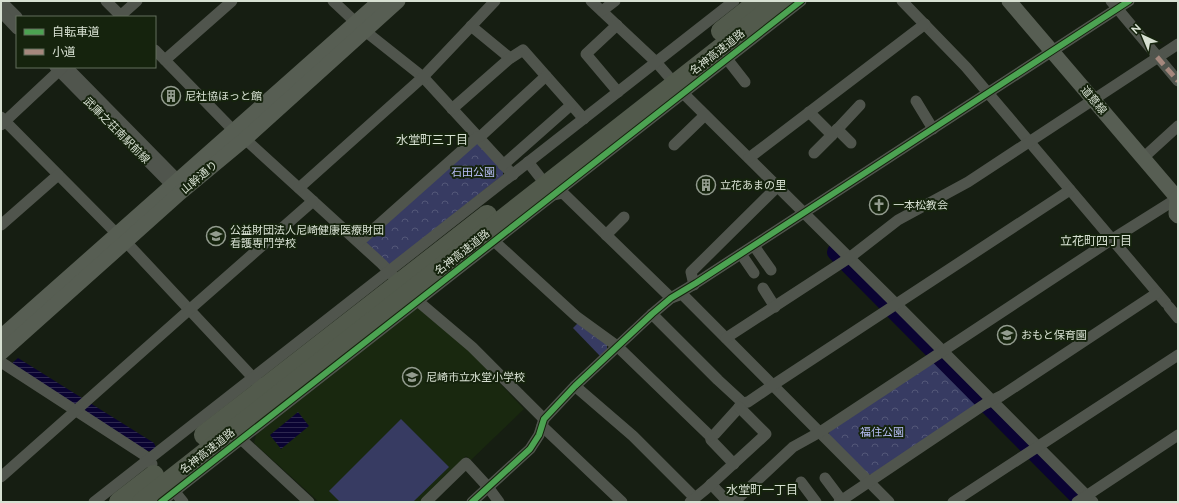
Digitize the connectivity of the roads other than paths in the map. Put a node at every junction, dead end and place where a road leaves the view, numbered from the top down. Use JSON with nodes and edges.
{"nodes":[{"id":1,"x":2,"y":1,"type":"edge"},
{"id":2,"x":106,"y":1,"type":"edge"},
{"id":3,"x":137,"y":1,"type":"edge"},
{"id":4,"x":232,"y":1,"type":"edge"},
{"id":5,"x":333,"y":1,"type":"edge"},
{"id":6,"x":380,"y":1,"type":"edge"},
{"id":7,"x":398,"y":1,"type":"edge"},
{"id":8,"x":496,"y":1,"type":"edge"},
{"id":9,"x":591,"y":1,"type":"edge"},
{"id":10,"x":615,"y":1,"type":"edge"},
{"id":11,"x":734,"y":1,"type":"edge"},
{"id":12,"x":746,"y":1,"type":"edge"},
{"id":13,"x":759,"y":1,"type":"edge"},
{"id":14,"x":781,"y":1,"type":"edge"},
{"id":15,"x":801,"y":1,"type":"edge"},
{"id":16,"x":902,"y":1,"type":"edge"},
{"id":17,"x":1009,"y":1,"type":"edge"},
{"id":18,"x":1129,"y":1,"type":"edge"},
{"id":19,"x":1114,"y":5,"type":"edge"},
{"id":20,"x":602,"y":11,"type":"junction"},
{"id":21,"x":1,"y":12,"type":"edge"},
{"id":22,"x":16,"y":16,"type":"edge"},
{"id":23,"x":119,"y":16,"type":"edge"},
{"id":24,"x":121,"y":16,"type":"edge"},
{"id":25,"x":925,"y":24,"type":"junction"},
{"id":26,"x":617,"y":25,"type":"junction"},
{"id":27,"x":471,"y":26,"type":"junction"},
{"id":28,"x":361,"y":27,"type":"junction"},
{"id":29,"x":16,"y":28,"type":"edge"},
{"id":30,"x":767,"y":28,"type":"junction"},
{"id":31,"x":1178,"y":44,"type":"edge"},
{"id":32,"x":156,"y":51,"type":"edge"},
{"id":33,"x":1053,"y":51,"type":"junction"},
{"id":34,"x":1157,"y":57,"type":"junction"},
{"id":35,"x":510,"y":58,"type":"junction"},
{"id":36,"x":728,"y":59,"type":"junction"},
{"id":37,"x":165,"y":60,"type":"junction"},
{"id":38,"x":656,"y":62,"type":"junction"},
{"id":39,"x":61,"y":68,"type":"edge"},
{"id":40,"x":546,"y":76,"type":"junction"},
{"id":41,"x":423,"y":77,"type":"junction"},
{"id":42,"x":1178,"y":81,"type":"edge"},
{"id":43,"x":746,"y":82,"type":"dead end"},
{"id":44,"x":618,"y":92,"type":"junction"},
{"id":45,"x":683,"y":93,"type":"junction"},
{"id":46,"x":988,"y":93,"type":"junction"},
{"id":47,"x":1094,"y":99,"type":"junction"},
{"id":48,"x":916,"y":101,"type":"dead end"},
{"id":49,"x":571,"y":104,"type":"junction"},
{"id":50,"x":860,"y":105,"type":"dead end"},
{"id":51,"x":452,"y":109,"type":"junction"},
{"id":52,"x":809,"y":112,"type":"junction"},
{"id":53,"x":705,"y":115,"type":"junction"},
{"id":54,"x":584,"y":119,"type":"junction"},
{"id":55,"x":2,"y":121,"type":"edge"},
{"id":56,"x":1178,"y":126,"type":"edge"},
{"id":57,"x":933,"y":129,"type":"junction"},
{"id":58,"x":835,"y":132,"type":"junction"},
{"id":59,"x":240,"y":135,"type":"junction"},
{"id":60,"x":477,"y":137,"type":"junction"},
{"id":61,"x":1028,"y":141,"type":"junction"},
{"id":62,"x":851,"y":143,"type":"dead end"},
{"id":63,"x":674,"y":145,"type":"dead end"},
{"id":64,"x":814,"y":153,"type":"dead end"},
{"id":65,"x":749,"y":158,"type":"junction"},
{"id":66,"x":1143,"y":158,"type":"junction"},
{"id":67,"x":528,"y":162,"type":"junction"},
{"id":68,"x":503,"y":165,"type":"junction"},
{"id":69,"x":58,"y":175,"type":"junction"},
{"id":70,"x":512,"y":175,"type":"junction"},
{"id":71,"x":179,"y":186,"type":"junction"},
{"id":72,"x":777,"y":187,"type":"junction"},
{"id":73,"x":299,"y":188,"type":"junction"},
{"id":74,"x":1070,"y":190,"type":"junction"},
{"id":75,"x":554,"y":195,"type":"junction"},
{"id":76,"x":1178,"y":198,"type":"edge"},
{"id":77,"x":313,"y":201,"type":"junction"},
{"id":78,"x":469,"y":209,"type":"junction"},
{"id":79,"x":804,"y":213,"type":"junction"},
{"id":80,"x":1178,"y":216,"type":"edge"},
{"id":81,"x":624,"y":217,"type":"dead end"},
{"id":82,"x":1,"y":225,"type":"edge"},
{"id":83,"x":606,"y":235,"type":"junction"},
{"id":84,"x":121,"y":238,"type":"junction"},
{"id":85,"x":1111,"y":240,"type":"junction"},
{"id":86,"x":494,"y":241,"type":"junction"},
{"id":87,"x":359,"y":242,"type":"junction"},
{"id":88,"x":754,"y":246,"type":"junction"},
{"id":89,"x":741,"y":254,"type":"junction"},
{"id":90,"x":846,"y":260,"type":"junction"},
{"id":91,"x":771,"y":270,"type":"dead end"},
{"id":92,"x":389,"y":271,"type":"junction"},
{"id":93,"x":754,"y":273,"type":"dead end"},
{"id":94,"x":694,"y":285,"type":"junction"},
{"id":95,"x":763,"y":288,"type":"dead end"},
{"id":96,"x":1157,"y":293,"type":"junction"},
{"id":97,"x":671,"y":298,"type":"junction"},
{"id":98,"x":418,"y":301,"type":"junction"},
{"id":99,"x":892,"y":306,"type":"junction"},
{"id":100,"x":775,"y":307,"type":"junction"},
{"id":101,"x":189,"y":310,"type":"junction"},
{"id":102,"x":652,"y":314,"type":"junction"},
{"id":103,"x":1178,"y":318,"type":"edge"},
{"id":104,"x":1,"y":337,"type":"edge"},
{"id":105,"x":726,"y":338,"type":"junction"},
{"id":106,"x":617,"y":346,"type":"junction"},
{"id":107,"x":939,"y":353,"type":"junction"},
{"id":108,"x":1,"y":354,"type":"edge"},
{"id":109,"x":1178,"y":355,"type":"edge"},
{"id":110,"x":1,"y":362,"type":"edge"},
{"id":111,"x":254,"y":378,"type":"junction"},
{"id":112,"x":773,"y":385,"type":"junction"},
{"id":113,"x":575,"y":386,"type":"junction"},
{"id":114,"x":988,"y":402,"type":"junction"},
{"id":115,"x":741,"y":405,"type":"junction"},
{"id":116,"x":78,"y":410,"type":"junction"},
{"id":117,"x":280,"y":410,"type":"junction"},
{"id":118,"x":543,"y":423,"type":"junction"},
{"id":119,"x":820,"y":432,"type":"junction"},
{"id":120,"x":1178,"y":435,"type":"edge"},
{"id":121,"x":710,"y":436,"type":"junction"},
{"id":122,"x":242,"y":440,"type":"junction"},
{"id":123,"x":1034,"y":449,"type":"junction"},
{"id":124,"x":149,"y":460,"type":"junction"},
{"id":125,"x":734,"y":464,"type":"junction"},
{"id":126,"x":1,"y":478,"type":"edge"},
{"id":127,"x":825,"y":478,"type":"dead end"},
{"id":128,"x":801,"y":482,"type":"dead end"},
{"id":129,"x":869,"y":482,"type":"junction"},
{"id":130,"x":711,"y":484,"type":"junction"},
{"id":131,"x":488,"y":487,"type":"junction"},
{"id":132,"x":174,"y":492,"type":"junction"},
{"id":133,"x":692,"y":500,"type":"edge"},
{"id":134,"x":1084,"y":500,"type":"edge"},
{"id":135,"x":841,"y":501,"type":"edge"},
{"id":136,"x":94,"y":502,"type":"edge"},
{"id":137,"x":119,"y":502,"type":"edge"},
{"id":138,"x":142,"y":502,"type":"edge"},
{"id":139,"x":161,"y":502,"type":"edge"},
{"id":140,"x":183,"y":502,"type":"edge"},
{"id":141,"x":310,"y":502,"type":"edge"},
{"id":142,"x":426,"y":502,"type":"edge"},
{"id":143,"x":472,"y":502,"type":"edge"},
{"id":144,"x":499,"y":502,"type":"edge"},
{"id":145,"x":622,"y":502,"type":"edge"},
{"id":146,"x":728,"y":502,"type":"edge"},
{"id":147,"x":734,"y":502,"type":"edge"},
{"id":148,"x":816,"y":502,"type":"edge"},
{"id":149,"x":889,"y":502,"type":"edge"},
{"id":150,"x":953,"y":502,"type":"edge"}],
"edges":[{"from":1,"to":22,"type":"street"},
{"from":2,"to":23,"type":"street"},
{"from":3,"to":24,"type":"street"},
{"from":4,"to":37,"type":"street"},
{"from":5,"to":28,"type":"street"},
{"from":6,"to":28,"type":"street","name":"山幹通り"},
{"from":7,"to":28,"type":"street","name":"山幹通り"},
{"from":8,"to":27,"type":"street"},
{"from":9,"to":20,"type":"street"},
{"from":10,"to":20,"type":"street"},
{"from":11,"to":38,"type":"street"},
{"from":12,"to":30,"type":"street"},
{"from":13,"to":137,"type":"highway","name":"名神高速道路"},
{"from":14,"to":138,"type":"highway","name":"名神高速道路"},
{"from":15,"to":30,"type":"street"},
{"from":16,"to":25,"type":"street"},
{"from":17,"to":33,"type":"street","name":"道意線"},
{"from":18,"to":19,"type":"street"},
{"from":19,"to":33,"type":"street"},
{"from":19,"to":34,"type":"street"},
{"from":20,"to":26,"type":"street"},
{"from":21,"to":29,"type":"street"},
{"from":25,"to":46,"type":"street"},
{"from":25,"to":52,"type":"street"},
{"from":26,"to":38,"type":"street"},
{"from":26,"to":44,"type":"street"},
{"from":27,"to":35,"type":"street"},
{"from":27,"to":41,"type":"street"},
{"from":28,"to":41,"type":"street"},
{"from":28,"to":59,"type":"street","name":"山幹通り"},
{"from":30,"to":36,"type":"street"},
{"from":31,"to":34,"type":"street"},
{"from":32,"to":37,"type":"street"},
{"from":33,"to":46,"type":"street"},
{"from":33,"to":47,"type":"street","name":"道意線"},
{"from":34,"to":42,"type":"street"},
{"from":34,"to":47,"type":"street"},
{"from":35,"to":40,"type":"street"},
{"from":35,"to":51,"type":"street"},
{"from":36,"to":43,"type":"street"},
{"from":36,"to":45,"type":"street"},
{"from":37,"to":59,"type":"street"},
{"from":38,"to":44,"type":"street"},
{"from":38,"to":45,"type":"street"},
{"from":39,"to":55,"type":"street"},
{"from":39,"to":71,"type":"street","name":"武庫之荘南駅前線"},
{"from":40,"to":49,"type":"street"},
{"from":40,"to":60,"type":"street"},
{"from":41,"to":51,"type":"street"},
{"from":41,"to":73,"type":"street"},
{"from":44,"to":54,"type":"street"},
{"from":45,"to":53,"type":"street"},
{"from":45,"to":75,"type":"street"},
{"from":46,"to":57,"type":"street"},
{"from":46,"to":61,"type":"street"},
{"from":47,"to":61,"type":"street"},
{"from":47,"to":66,"type":"street","name":"道意線"},
{"from":48,"to":57,"type":"street"},
{"from":49,"to":54,"type":"street"},
{"from":49,"to":68,"type":"street"},
{"from":50,"to":58,"type":"street"},
{"from":51,"to":60,"type":"street"},
{"from":52,"to":58,"type":"street"},
{"from":52,"to":65,"type":"street"},
{"from":53,"to":63,"type":"street"},
{"from":53,"to":65,"type":"street"},
{"from":54,"to":67,"type":"street"},
{"from":55,"to":69,"type":"street"},
{"from":56,"to":66,"type":"street"},
{"from":57,"to":79,"type":"street"},
{"from":58,"to":62,"type":"street"},
{"from":58,"to":64,"type":"street"},
{"from":59,"to":71,"type":"street","name":"山幹通り"},
{"from":59,"to":73,"type":"street"},
{"from":60,"to":68,"type":"street"},
{"from":60,"to":87,"type":"street"},
{"from":61,"to":74,"type":"street"},
{"from":61,"to":90,"type":"street"},
{"from":65,"to":72,"type":"street"},
{"from":66,"to":76,"type":"street","name":"道意線"},
{"from":67,"to":70,"type":"street"},
{"from":67,"to":75,"type":"street"},
{"from":68,"to":70,"type":"street"},
{"from":69,"to":82,"type":"street"},
{"from":69,"to":84,"type":"street"},
{"from":70,"to":78,"type":"street"},
{"from":71,"to":84,"type":"street","name":"山幹通り"},
{"from":72,"to":79,"type":"street"},
{"from":72,"to":94,"type":"street"},
{"from":73,"to":77,"type":"street"},
{"from":74,"to":85,"type":"street"},
{"from":74,"to":99,"type":"street"},
{"from":75,"to":83,"type":"street"},
{"from":75,"to":86,"type":"street"},
{"from":76,"to":80,"type":"street"},
{"from":76,"to":85,"type":"street"},
{"from":77,"to":87,"type":"street"},
{"from":77,"to":101,"type":"street"},
{"from":78,"to":86,"type":"street"},
{"from":78,"to":92,"type":"street"},
{"from":79,"to":88,"type":"street"},
{"from":79,"to":90,"type":"street"},
{"from":81,"to":83,"type":"street"},
{"from":83,"to":97,"type":"street"},
{"from":84,"to":101,"type":"street"},
{"from":84,"to":104,"type":"street","name":"山幹通り"},
{"from":84,"to":108,"type":"street","name":"山幹通り"},
{"from":85,"to":96,"type":"street"},
{"from":85,"to":107,"type":"street"},
{"from":86,"to":98,"type":"street"},
{"from":86,"to":106,"type":"street"},
{"from":87,"to":92,"type":"street"},
{"from":88,"to":89,"type":"street"},
{"from":88,"to":91,"type":"street"},
{"from":89,"to":93,"type":"street"},
{"from":89,"to":94,"type":"street"},
{"from":90,"to":99,"type":"street"},
{"from":90,"to":100,"type":"street"},
{"from":92,"to":98,"type":"street"},
{"from":92,"to":111,"type":"street"},
{"from":94,"to":97,"type":"street"},
{"from":95,"to":100,"type":"street"},
{"from":96,"to":103,"type":"street"},
{"from":96,"to":114,"type":"street"},
{"from":97,"to":102,"type":"street"},
{"from":97,"to":105,"type":"street"},
{"from":98,"to":117,"type":"street"},
{"from":98,"to":118,"type":"street"},
{"from":99,"to":107,"type":"street"},
{"from":99,"to":112,"type":"street"},
{"from":100,"to":105,"type":"street"},
{"from":101,"to":111,"type":"street"},
{"from":101,"to":116,"type":"street"},
{"from":102,"to":106,"type":"street"},
{"from":102,"to":115,"type":"street"},
{"from":105,"to":112,"type":"street"},
{"from":106,"to":113,"type":"street"},
{"from":106,"to":121,"type":"street"},
{"from":107,"to":114,"type":"street"},
{"from":107,"to":119,"type":"street"},
{"from":109,"to":123,"type":"street"},
{"from":110,"to":116,"type":"street"},
{"from":111,"to":117,"type":"street"},
{"from":111,"to":124,"type":"street"},
{"from":112,"to":115,"type":"street"},
{"from":112,"to":119,"type":"street"},
{"from":113,"to":118,"type":"street"},
{"from":113,"to":133,"type":"street"},
{"from":114,"to":123,"type":"street"},
{"from":114,"to":129,"type":"street"},
{"from":115,"to":121,"type":"street"},
{"from":115,"to":125,"type":"street"},
{"from":116,"to":124,"type":"street"},
{"from":116,"to":126,"type":"street"},
{"from":117,"to":122,"type":"street"},
{"from":118,"to":131,"type":"street"},
{"from":118,"to":145,"type":"street"},
{"from":119,"to":129,"type":"street"},
{"from":119,"to":147,"type":"street"},
{"from":120,"to":134,"type":"street"},
{"from":121,"to":125,"type":"street"},
{"from":122,"to":132,"type":"street"},
{"from":122,"to":141,"type":"street"},
{"from":123,"to":134,"type":"street"},
{"from":123,"to":150,"type":"street"},
{"from":124,"to":132,"type":"street"},
{"from":124,"to":136,"type":"street"},
{"from":125,"to":130,"type":"street"},
{"from":127,"to":135,"type":"street"},
{"from":128,"to":148,"type":"street"},
{"from":129,"to":135,"type":"street"},
{"from":129,"to":149,"type":"street"},
{"from":130,"to":133,"type":"street"},
{"from":130,"to":146,"type":"street"},
{"from":131,"to":142,"type":"street"},
{"from":131,"to":143,"type":"street"},
{"from":131,"to":144,"type":"street"},
{"from":132,"to":139,"type":"street"},
{"from":132,"to":140,"type":"street"}]}
